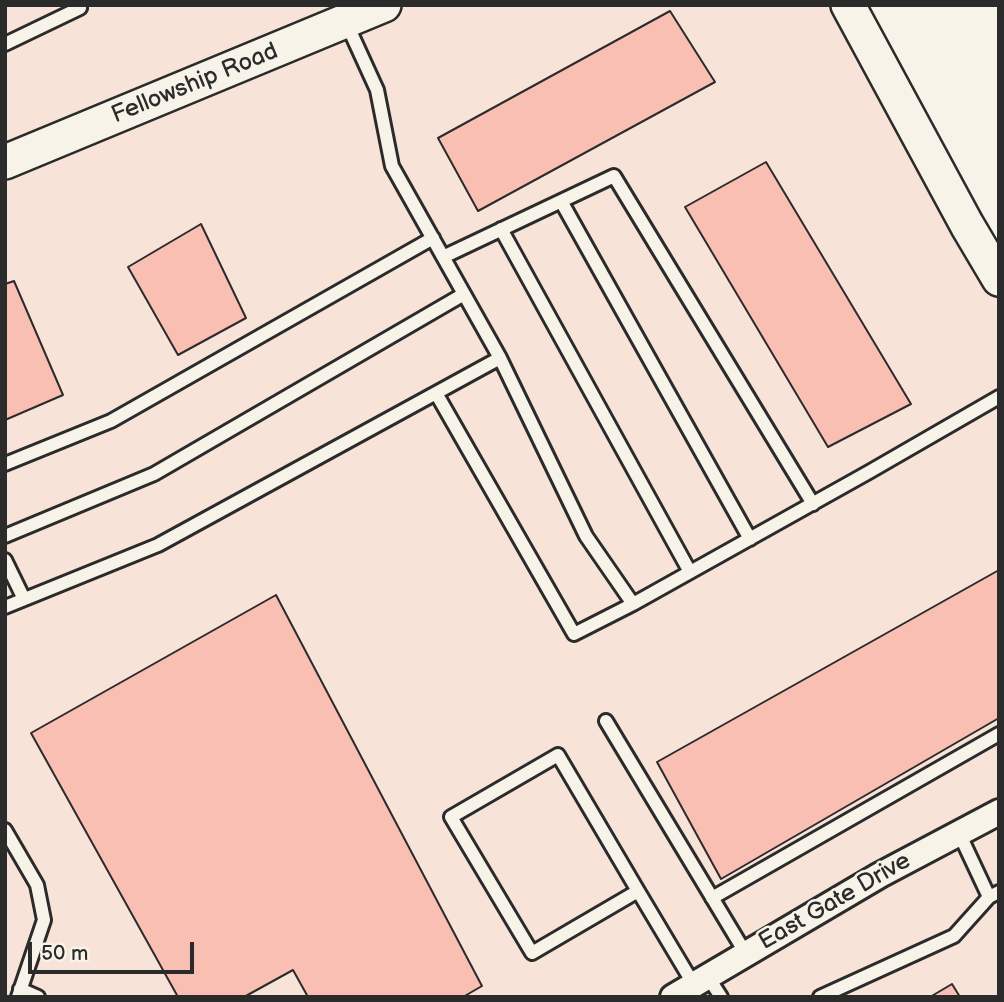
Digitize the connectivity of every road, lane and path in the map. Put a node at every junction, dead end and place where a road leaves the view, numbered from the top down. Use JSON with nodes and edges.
{"nodes":[{"id":1,"x":78,"y":5,"type":"edge"},
{"id":2,"x":384,"y":5,"type":"edge"},
{"id":3,"x":848,"y":5,"type":"edge"},
{"id":4,"x":343,"y":13,"type":"edge"},
{"id":5,"x":5,"y":44,"type":"edge"},
{"id":6,"x":5,"y":162,"type":"edge"},
{"id":7,"x":561,"y":201,"type":"junction"},
{"id":8,"x":501,"y":229,"type":"junction"},
{"id":9,"x":433,"y":238,"type":"junction"},
{"id":10,"x":443,"y":257,"type":"junction"},
{"id":11,"x":999,"y":279,"type":"edge"},
{"id":12,"x":464,"y":293,"type":"junction"},
{"id":13,"x":500,"y":358,"type":"junction"},
{"id":14,"x":436,"y":393,"type":"junction"},
{"id":15,"x":999,"y":397,"type":"edge"},
{"id":16,"x":5,"y":464,"type":"edge"},
{"id":17,"x":813,"y":504,"type":"junction"},
{"id":18,"x":5,"y":536,"type":"edge"},
{"id":19,"x":750,"y":539,"type":"junction"},
{"id":20,"x":5,"y":560,"type":"edge"},
{"id":21,"x":690,"y":572,"type":"junction"},
{"id":22,"x":24,"y":599,"type":"junction"},
{"id":23,"x":633,"y":604,"type":"junction"},
{"id":24,"x":5,"y":607,"type":"edge"},
{"id":25,"x":607,"y":721,"type":"dead end"},
{"id":26,"x":999,"y":734,"type":"edge"},
{"id":27,"x":999,"y":812,"type":"edge"},
{"id":28,"x":5,"y":830,"type":"edge"},
{"id":29,"x":959,"y":834,"type":"junction"},
{"id":30,"x":638,"y":891,"type":"junction"},
{"id":31,"x":994,"y":894,"type":"edge"},
{"id":32,"x":712,"y":898,"type":"junction"},
{"id":33,"x":746,"y":954,"type":"junction"},
{"id":34,"x":699,"y":989,"type":"edge"},
{"id":35,"x":19,"y":993,"type":"edge"},
{"id":36,"x":38,"y":997,"type":"edge"},
{"id":37,"x":820,"y":997,"type":"edge"}],
"edges":[{"from":1,"to":5,"type":"lane"},
{"from":2,"to":4,"type":"street","name":"Fellowship Road"},
{"from":3,"to":11,"type":"street"},
{"from":4,"to":6,"type":"street","name":"Fellowship Road"},
{"from":4,"to":9,"type":"lane"},
{"from":7,"to":8,"type":"lane"},
{"from":7,"to":17,"type":"lane"},
{"from":7,"to":19,"type":"lane"},
{"from":8,"to":10,"type":"lane"},
{"from":8,"to":21,"type":"lane"},
{"from":9,"to":10,"type":"lane"},
{"from":9,"to":16,"type":"lane"},
{"from":10,"to":12,"type":"lane"},
{"from":12,"to":13,"type":"lane"},
{"from":12,"to":18,"type":"lane"},
{"from":13,"to":14,"type":"lane"},
{"from":13,"to":23,"type":"lane"},
{"from":14,"to":22,"type":"lane"},
{"from":14,"to":23,"type":"lane"},
{"from":15,"to":17,"type":"lane"},
{"from":17,"to":19,"type":"lane"},
{"from":19,"to":21,"type":"lane"},
{"from":20,"to":22,"type":"lane"},
{"from":21,"to":23,"type":"lane"},
{"from":22,"to":24,"type":"lane"},
{"from":25,"to":32,"type":"lane"},
{"from":26,"to":32,"type":"lane"},
{"from":27,"to":29,"type":"street","name":"East Gate Drive"},
{"from":28,"to":35,"type":"lane"},
{"from":29,"to":31,"type":"lane"},
{"from":29,"to":33,"type":"street","name":"East Gate Drive"},
{"from":30,"to":30,"type":"lane"},
{"from":30,"to":34,"type":"lane"},
{"from":31,"to":37,"type":"lane"},
{"from":32,"to":33,"type":"lane"},
{"from":33,"to":34,"type":"street","name":"East Gate Drive"},
{"from":35,"to":36,"type":"lane"}]}
